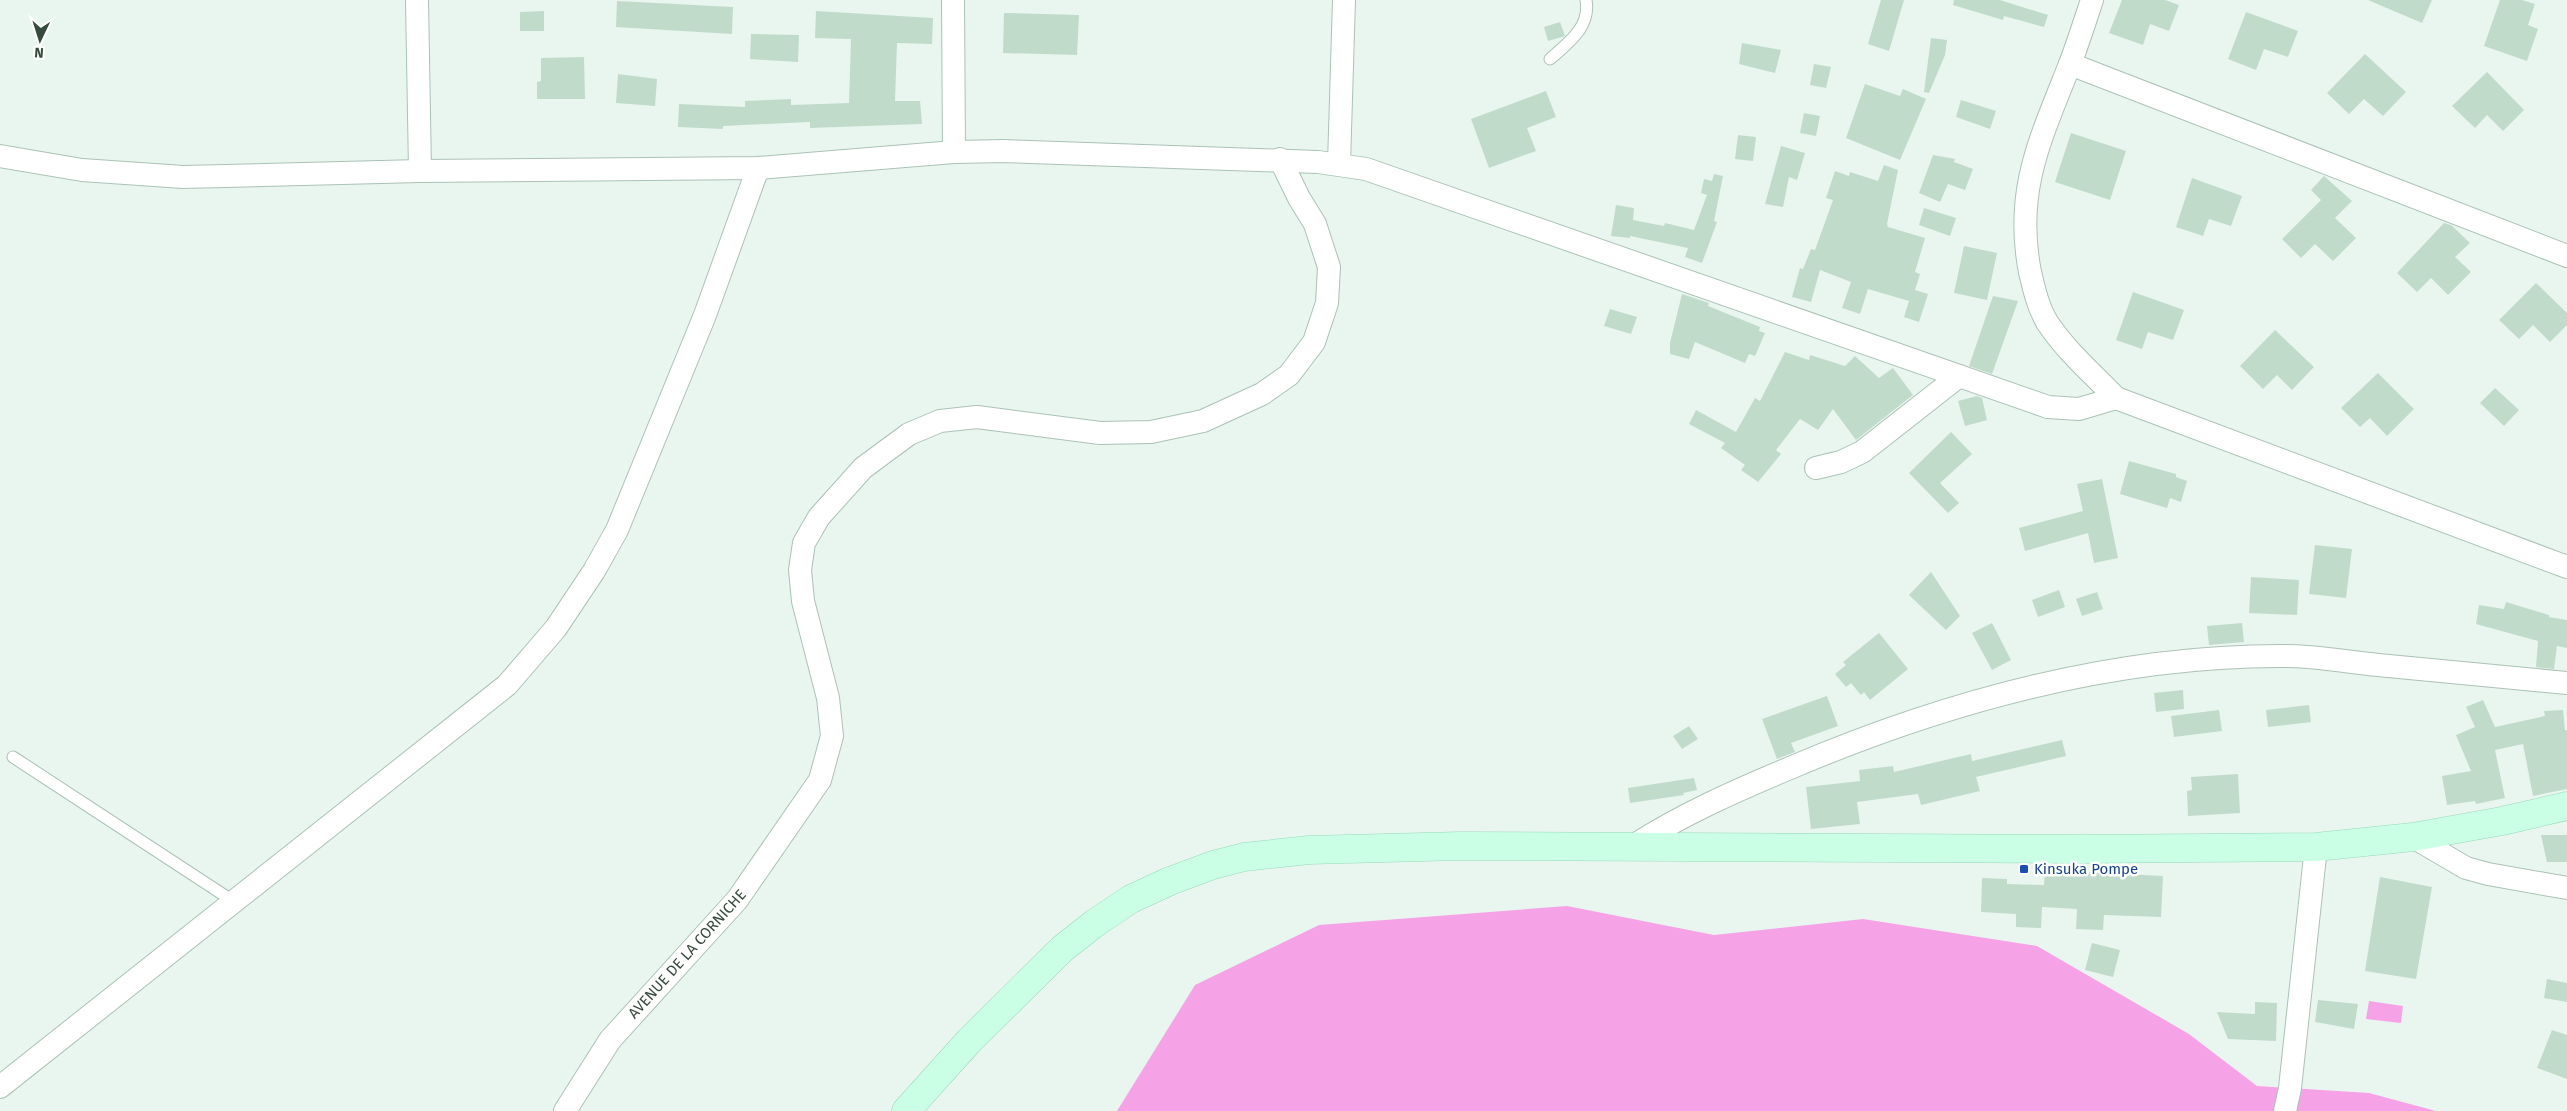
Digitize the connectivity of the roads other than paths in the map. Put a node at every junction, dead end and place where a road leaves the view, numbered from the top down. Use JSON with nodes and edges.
{"nodes":[{"id":1,"x":417,"y":0,"type":"edge"},
{"id":2,"x":953,"y":0,"type":"edge"},
{"id":3,"x":1344,"y":0,"type":"edge"},
{"id":4,"x":1586,"y":0,"type":"edge"},
{"id":5,"x":2092,"y":0,"type":"edge"},
{"id":6,"x":1550,"y":59,"type":"dead end"},
{"id":7,"x":2070,"y":64,"type":"junction"},
{"id":8,"x":954,"y":152,"type":"junction"},
{"id":9,"x":0,"y":156,"type":"edge"},
{"id":10,"x":1280,"y":159,"type":"junction"},
{"id":11,"x":1339,"y":164,"type":"junction"},
{"id":12,"x":758,"y":168,"type":"junction"},
{"id":13,"x":420,"y":171,"type":"junction"},
{"id":14,"x":2567,"y":256,"type":"edge"},
{"id":15,"x":1959,"y":376,"type":"junction"},
{"id":16,"x":2116,"y":398,"type":"junction"},
{"id":17,"x":1816,"y":468,"type":"dead end"},
{"id":18,"x":2567,"y":566,"type":"edge"},
{"id":19,"x":2567,"y":683,"type":"edge"},
{"id":20,"x":13,"y":757,"type":"dead end"},
{"id":21,"x":2567,"y":806,"type":"edge"},
{"id":22,"x":2413,"y":838,"type":"junction"},
{"id":23,"x":1633,"y":846,"type":"junction"},
{"id":24,"x":2316,"y":848,"type":"junction"},
{"id":25,"x":2567,"y":888,"type":"edge"},
{"id":26,"x":233,"y":901,"type":"junction"},
{"id":27,"x":0,"y":1086,"type":"edge"},
{"id":28,"x":565,"y":1111,"type":"edge"},
{"id":29,"x":906,"y":1111,"type":"edge"},
{"id":30,"x":2285,"y":1111,"type":"edge"}],
"edges":[{"from":1,"to":13,"type":"street"},
{"from":2,"to":8,"type":"street"},
{"from":3,"to":11,"type":"street"},
{"from":4,"to":6,"type":"lane"},
{"from":5,"to":7,"type":"street"},
{"from":7,"to":14,"type":"street"},
{"from":7,"to":16,"type":"street"},
{"from":8,"to":10,"type":"street"},
{"from":8,"to":12,"type":"street"},
{"from":9,"to":13,"type":"street"},
{"from":10,"to":11,"type":"street"},
{"from":10,"to":28,"type":"street","name":"AVENUE DE LA CORNICHE"},
{"from":11,"to":15,"type":"street"},
{"from":12,"to":13,"type":"street"},
{"from":12,"to":26,"type":"street"},
{"from":15,"to":16,"type":"street"},
{"from":15,"to":17,"type":"street"},
{"from":16,"to":18,"type":"street"},
{"from":19,"to":23,"type":"street"},
{"from":20,"to":26,"type":"lane"},
{"from":21,"to":22,"type":"main road"},
{"from":22,"to":24,"type":"main road"},
{"from":22,"to":25,"type":"street"},
{"from":23,"to":24,"type":"main road"},
{"from":23,"to":29,"type":"main road"},
{"from":24,"to":30,"type":"street"},
{"from":26,"to":27,"type":"street"}]}
